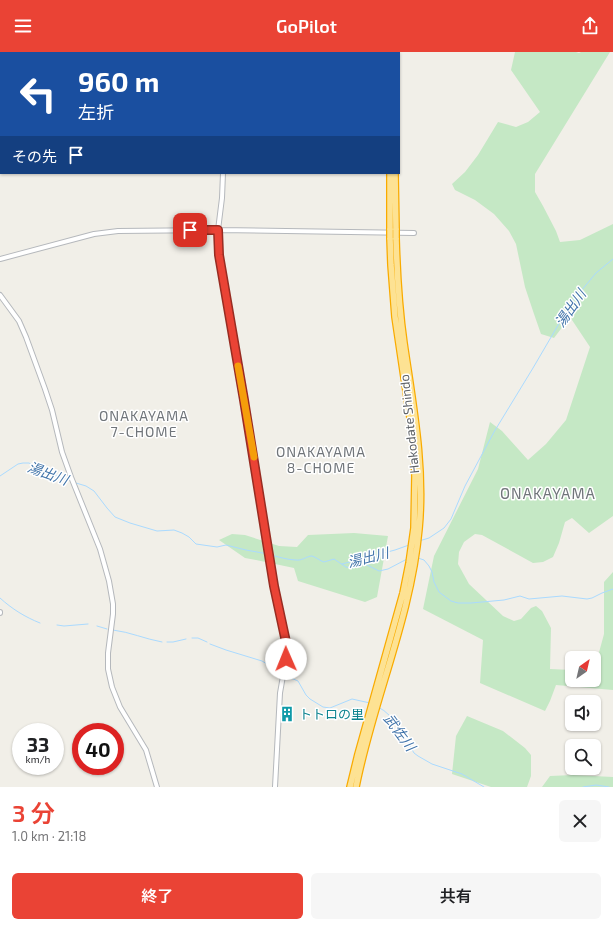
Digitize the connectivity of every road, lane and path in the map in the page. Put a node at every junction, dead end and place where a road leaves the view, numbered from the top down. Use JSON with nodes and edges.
{"nodes":[{"id":1,"x":223,"y":174,"type":"edge"},
{"id":2,"x":390,"y":174,"type":"edge"},
{"id":3,"x":395,"y":174,"type":"edge"},
{"id":4,"x":218,"y":230,"type":"junction"},
{"id":5,"x":393,"y":230,"type":"junction"},
{"id":6,"x":414,"y":233,"type":"dead end"},
{"id":7,"x":0,"y":259,"type":"edge"},
{"id":8,"x":0,"y":295,"type":"edge"},
{"id":9,"x":373,"y":710,"type":"junction"},
{"id":10,"x":157,"y":787,"type":"edge"},
{"id":11,"x":275,"y":787,"type":"edge"},
{"id":12,"x":350,"y":787,"type":"edge"},
{"id":13,"x":356,"y":787,"type":"edge"}],
"edges":[{"from":1,"to":4,"type":"street"},
{"from":2,"to":5,"type":"highway","name":"Hakodate Shindo"},
{"from":3,"to":5,"type":"highway","name":"Hakodate Shindo"},
{"from":4,"to":6,"type":"street"},
{"from":4,"to":7,"type":"street"},
{"from":4,"to":11,"type":"street"},
{"from":5,"to":9,"type":"highway","name":"Hakodate Shindo","bridge":true},
{"from":8,"to":10,"type":"street"},
{"from":9,"to":12,"type":"highway","name":"Hakodate Shindo"},
{"from":9,"to":13,"type":"highway","name":"Hakodate Shindo"}]}
